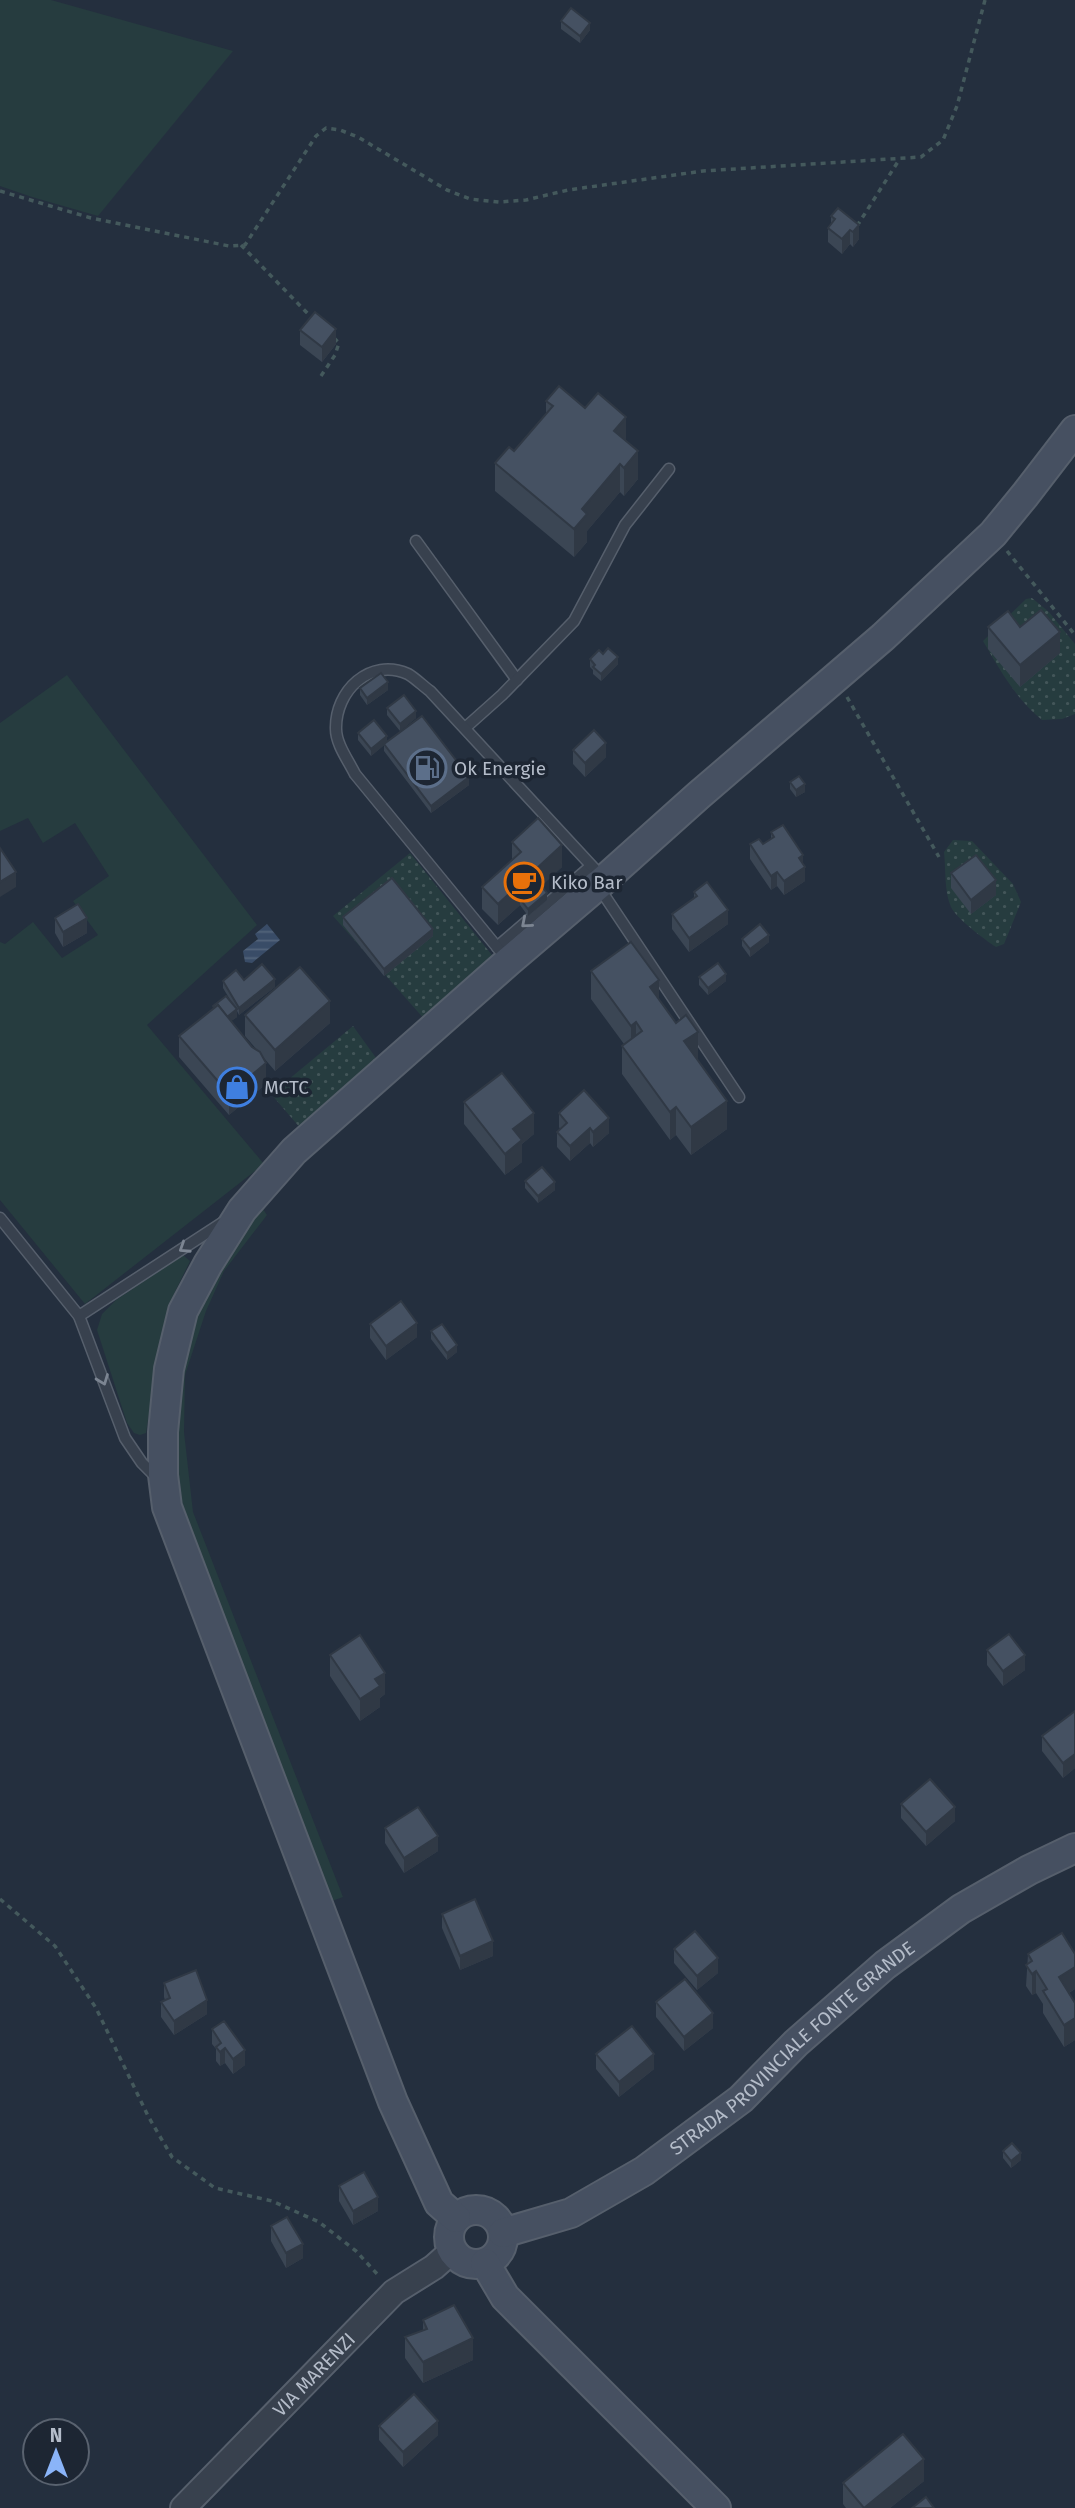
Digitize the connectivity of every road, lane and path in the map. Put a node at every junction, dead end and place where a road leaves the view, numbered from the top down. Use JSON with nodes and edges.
{"nodes":[{"id":1,"x":985,"y":0,"type":"edge"},
{"id":2,"x":899,"y":160,"type":"junction"},
{"id":3,"x":0,"y":191,"type":"edge"},
{"id":4,"x":854,"y":230,"type":"edge"},
{"id":5,"x":241,"y":245,"type":"junction"},
{"id":6,"x":315,"y":320,"type":"edge"},
{"id":7,"x":327,"y":332,"type":"edge"},
{"id":8,"x":321,"y":376,"type":"dead end"},
{"id":9,"x":1075,"y":430,"type":"edge"},
{"id":10,"x":669,"y":469,"type":"dead end"},
{"id":11,"x":993,"y":534,"type":"junction"},
{"id":12,"x":415,"y":541,"type":"dead end"},
{"id":13,"x":1075,"y":635,"type":"edge"},
{"id":14,"x":517,"y":680,"type":"junction"},
{"id":15,"x":833,"y":680,"type":"junction"},
{"id":16,"x":465,"y":728,"type":"junction"},
{"id":17,"x":939,"y":857,"type":"dead end"},
{"id":18,"x":598,"y":877,"type":"junction"},
{"id":19,"x":503,"y":954,"type":"junction"},
{"id":20,"x":739,"y":1097,"type":"dead end"},
{"id":21,"x":242,"y":1210,"type":"junction"},
{"id":22,"x":0,"y":1218,"type":"edge"},
{"id":23,"x":79,"y":1316,"type":"junction"},
{"id":24,"x":163,"y":1475,"type":"junction"},
{"id":25,"x":1075,"y":1847,"type":"edge"},
{"id":26,"x":0,"y":1899,"type":"edge"},
{"id":27,"x":456,"y":2218,"type":"junction"},
{"id":28,"x":503,"y":2233,"type":"junction"},
{"id":29,"x":452,"y":2251,"type":"junction"},
{"id":30,"x":485,"y":2263,"type":"junction"},
{"id":31,"x":394,"y":2292,"type":"junction"},
{"id":32,"x":183,"y":2508,"type":"edge"},
{"id":33,"x":716,"y":2508,"type":"edge"}],
"edges":[{"from":1,"to":2,"type":"path"},
{"from":2,"to":4,"type":"path"},
{"from":2,"to":5,"type":"path"},
{"from":3,"to":5,"type":"path"},
{"from":5,"to":6,"type":"path"},
{"from":7,"to":8,"type":"path"},
{"from":9,"to":11,"type":"main road"},
{"from":10,"to":14,"type":"lane"},
{"from":11,"to":13,"type":"path"},
{"from":11,"to":15,"type":"main road"},
{"from":12,"to":14,"type":"lane"},
{"from":14,"to":16,"type":"lane"},
{"from":15,"to":17,"type":"path"},
{"from":15,"to":18,"type":"main road"},
{"from":16,"to":18,"type":"lane"},
{"from":16,"to":19,"type":"lane"},
{"from":18,"to":19,"type":"main road"},
{"from":18,"to":20,"type":"lane"},
{"from":19,"to":21,"type":"main road"},
{"from":21,"to":23,"type":"lane","one_way":true},
{"from":21,"to":24,"type":"main road"},
{"from":22,"to":23,"type":"lane"},
{"from":23,"to":24,"type":"lane","one_way":true},
{"from":24,"to":27,"type":"main road"},
{"from":25,"to":28,"type":"main road","name":"STRADA PROVINCIALE FONTE GRANDE"},
{"from":26,"to":31,"type":"path"},
{"from":27,"to":28,"type":"main road"},
{"from":27,"to":29,"type":"main road"},
{"from":28,"to":30,"type":"main road"},
{"from":29,"to":30,"type":"main road"},
{"from":29,"to":31,"type":"street","name":"VIA MARENZI"},
{"from":30,"to":33,"type":"main road"},
{"from":31,"to":32,"type":"street","name":"VIA MARENZI"}]}
